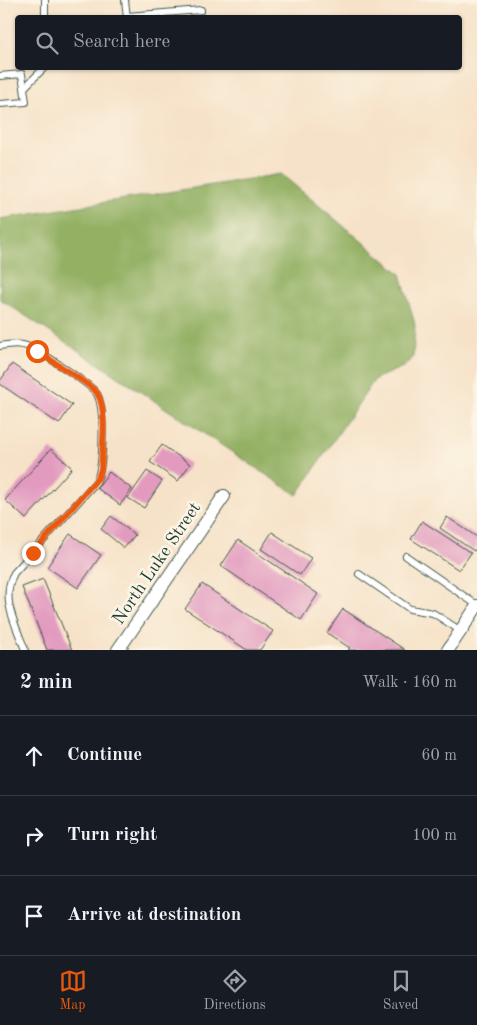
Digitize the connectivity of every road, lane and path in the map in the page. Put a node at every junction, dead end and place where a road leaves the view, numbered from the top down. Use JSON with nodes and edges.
{"nodes":[{"id":1,"x":45,"y":0,"type":"edge"},
{"id":2,"x":125,"y":0,"type":"edge"},
{"id":3,"x":201,"y":10,"type":"dead end"},
{"id":4,"x":45,"y":15,"type":"edge"},
{"id":5,"x":127,"y":15,"type":"edge"},
{"id":6,"x":148,"y":15,"type":"edge"},
{"id":7,"x":42,"y":70,"type":"edge"},
{"id":8,"x":0,"y":76,"type":"edge"},
{"id":9,"x":25,"y":87,"type":"junction"},
{"id":10,"x":0,"y":104,"type":"edge"},
{"id":11,"x":0,"y":346,"type":"edge"},
{"id":12,"x":224,"y":496,"type":"dead end"},
{"id":13,"x":406,"y":556,"type":"dead end"},
{"id":14,"x":359,"y":574,"type":"dead end"},
{"id":15,"x":477,"y":606,"type":"edge"},
{"id":16,"x":461,"y":631,"type":"junction"},
{"id":17,"x":25,"y":650,"type":"edge"},
{"id":18,"x":118,"y":650,"type":"edge"},
{"id":19,"x":448,"y":650,"type":"edge"}],
"edges":[{"from":1,"to":4,"type":"lane"},
{"from":2,"to":5,"type":"lane"},
{"from":3,"to":6,"type":"lane"},
{"from":7,"to":9,"type":"lane"},
{"from":8,"to":9,"type":"lane"},
{"from":9,"to":10,"type":"lane"},
{"from":11,"to":17,"type":"lane"},
{"from":12,"to":18,"type":"street","name":"North Luke Street"},
{"from":13,"to":15,"type":"lane"},
{"from":14,"to":16,"type":"lane"},
{"from":15,"to":16,"type":"street"},
{"from":16,"to":19,"type":"street"}]}
